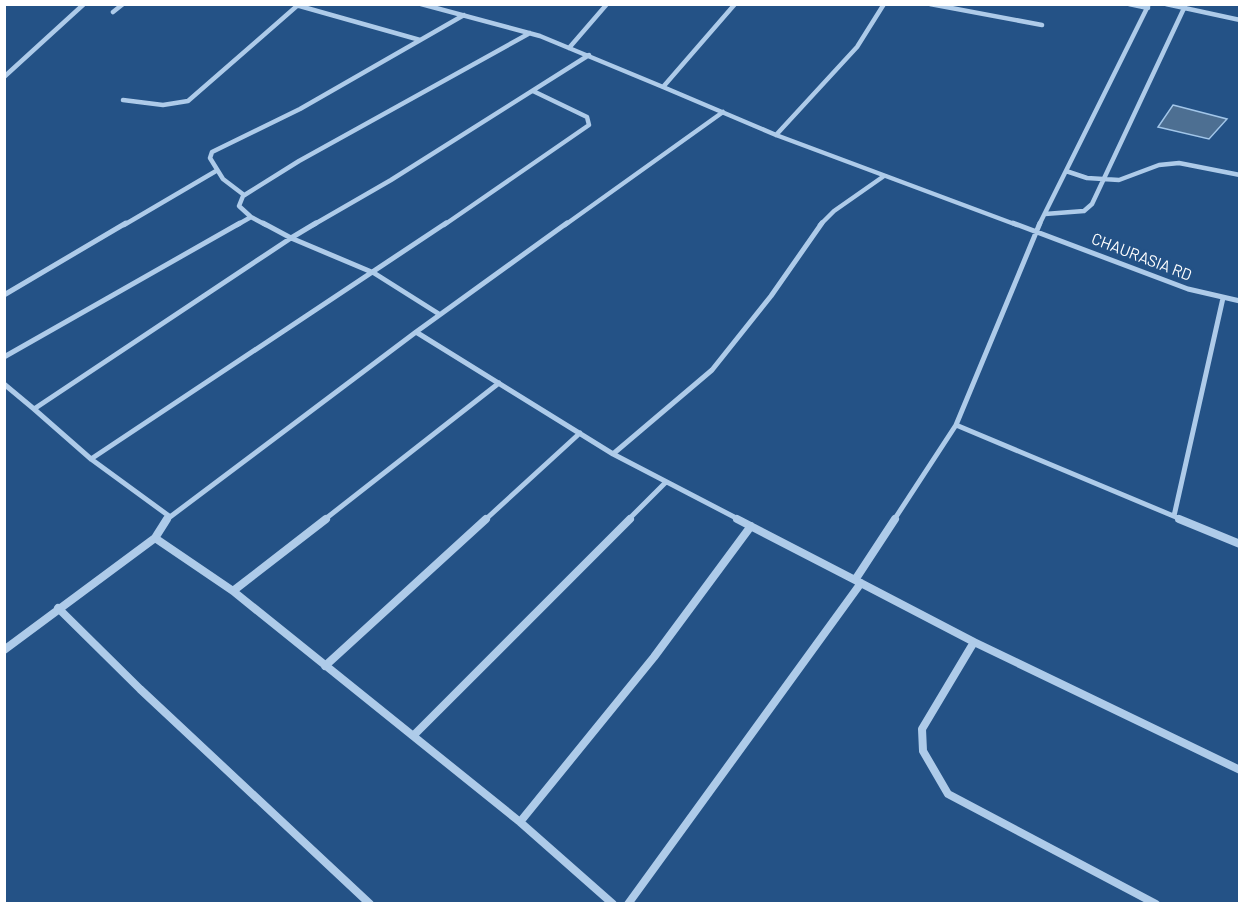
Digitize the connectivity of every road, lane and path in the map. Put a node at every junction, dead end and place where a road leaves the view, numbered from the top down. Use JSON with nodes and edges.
{"nodes":[{"id":1,"x":84,"y":4,"type":"edge"},
{"id":2,"x":123,"y":4,"type":"edge"},
{"id":3,"x":421,"y":4,"type":"edge"},
{"id":4,"x":454,"y":4,"type":"edge"},
{"id":5,"x":607,"y":4,"type":"edge"},
{"id":6,"x":735,"y":4,"type":"edge"},
{"id":7,"x":884,"y":4,"type":"edge"},
{"id":8,"x":930,"y":4,"type":"edge"},
{"id":9,"x":1129,"y":4,"type":"edge"},
{"id":10,"x":1166,"y":4,"type":"edge"},
{"id":11,"x":297,"y":5,"type":"edge"},
{"id":12,"x":1149,"y":6,"type":"edge"},
{"id":13,"x":1186,"y":7,"type":"edge"},
{"id":14,"x":450,"y":11,"type":"junction"},
{"id":15,"x":113,"y":12,"type":"dead end"},
{"id":16,"x":464,"y":15,"type":"junction"},
{"id":17,"x":1239,"y":20,"type":"edge"},
{"id":18,"x":1042,"y":25,"type":"dead end"},
{"id":19,"x":530,"y":33,"type":"junction"},
{"id":20,"x":420,"y":40,"type":"junction"},
{"id":21,"x":569,"y":48,"type":"junction"},
{"id":22,"x":589,"y":56,"type":"junction"},
{"id":23,"x":4,"y":77,"type":"edge"},
{"id":24,"x":663,"y":87,"type":"junction"},
{"id":25,"x":533,"y":91,"type":"junction"},
{"id":26,"x":123,"y":100,"type":"dead end"},
{"id":27,"x":723,"y":112,"type":"junction"},
{"id":28,"x":776,"y":135,"type":"junction"},
{"id":29,"x":216,"y":171,"type":"junction"},
{"id":30,"x":1066,"y":171,"type":"junction"},
{"id":31,"x":1239,"y":175,"type":"edge"},
{"id":32,"x":884,"y":176,"type":"junction"},
{"id":33,"x":1104,"y":180,"type":"junction"},
{"id":34,"x":244,"y":195,"type":"junction"},
{"id":35,"x":1045,"y":214,"type":"junction"},
{"id":36,"x":251,"y":217,"type":"junction"},
{"id":37,"x":1036,"y":232,"type":"junction"},
{"id":38,"x":291,"y":238,"type":"junction"},
{"id":39,"x":374,"y":273,"type":"junction"},
{"id":40,"x":4,"y":295,"type":"edge"},
{"id":41,"x":1223,"y":298,"type":"junction"},
{"id":42,"x":1239,"y":301,"type":"edge"},
{"id":43,"x":439,"y":314,"type":"junction"},
{"id":44,"x":416,"y":332,"type":"junction"},
{"id":45,"x":4,"y":357,"type":"edge"},
{"id":46,"x":499,"y":383,"type":"junction"},
{"id":47,"x":4,"y":384,"type":"edge"},
{"id":48,"x":34,"y":410,"type":"junction"},
{"id":49,"x":956,"y":425,"type":"junction"},
{"id":50,"x":580,"y":434,"type":"junction"},
{"id":51,"x":613,"y":454,"type":"junction"},
{"id":52,"x":90,"y":459,"type":"junction"},
{"id":53,"x":666,"y":482,"type":"junction"},
{"id":54,"x":169,"y":516,"type":"junction"},
{"id":55,"x":1174,"y":516,"type":"junction"},
{"id":56,"x":751,"y":526,"type":"junction"},
{"id":57,"x":155,"y":538,"type":"junction"},
{"id":58,"x":1239,"y":544,"type":"edge"},
{"id":59,"x":858,"y":581,"type":"junction"},
{"id":60,"x":233,"y":591,"type":"junction"},
{"id":61,"x":58,"y":608,"type":"junction"},
{"id":62,"x":974,"y":642,"type":"junction"},
{"id":63,"x":4,"y":650,"type":"edge"},
{"id":64,"x":326,"y":666,"type":"junction"},
{"id":65,"x":413,"y":736,"type":"junction"},
{"id":66,"x":1239,"y":770,"type":"edge"},
{"id":67,"x":520,"y":822,"type":"junction"},
{"id":68,"x":370,"y":903,"type":"edge"},
{"id":69,"x":613,"y":903,"type":"edge"},
{"id":70,"x":628,"y":903,"type":"edge"},
{"id":71,"x":1156,"y":903,"type":"edge"}],
"edges":[{"from":1,"to":23,"type":"street"},
{"from":2,"to":15,"type":"street"},
{"from":3,"to":14,"type":"street","name":"CHAURASIA RD"},
{"from":4,"to":14,"type":"street"},
{"from":5,"to":21,"type":"street"},
{"from":6,"to":24,"type":"street"},
{"from":7,"to":28,"type":"street"},
{"from":8,"to":18,"type":"street"},
{"from":9,"to":12,"type":"street"},
{"from":10,"to":13,"type":"street"},
{"from":11,"to":20,"type":"street"},
{"from":11,"to":26,"type":"street"},
{"from":12,"to":30,"type":"street"},
{"from":13,"to":17,"type":"street"},
{"from":13,"to":33,"type":"street"},
{"from":14,"to":16,"type":"street","name":"CHAURASIA RD"},
{"from":16,"to":19,"type":"street","name":"CHAURASIA RD"},
{"from":16,"to":20,"type":"street"},
{"from":19,"to":21,"type":"street","name":"CHAURASIA RD"},
{"from":19,"to":34,"type":"street"},
{"from":20,"to":29,"type":"street"},
{"from":21,"to":22,"type":"street","name":"CHAURASIA RD"},
{"from":22,"to":24,"type":"street","name":"CHAURASIA RD"},
{"from":22,"to":25,"type":"street"},
{"from":24,"to":27,"type":"street","name":"CHAURASIA RD"},
{"from":25,"to":38,"type":"street"},
{"from":25,"to":39,"type":"street"},
{"from":27,"to":28,"type":"street","name":"CHAURASIA RD"},
{"from":27,"to":43,"type":"street"},
{"from":28,"to":32,"type":"street","name":"CHAURASIA RD"},
{"from":29,"to":34,"type":"street"},
{"from":29,"to":40,"type":"street"},
{"from":30,"to":33,"type":"street"},
{"from":30,"to":35,"type":"street"},
{"from":31,"to":33,"type":"street"},
{"from":32,"to":37,"type":"street","name":"CHAURASIA RD"},
{"from":32,"to":51,"type":"street"},
{"from":33,"to":35,"type":"street"},
{"from":34,"to":36,"type":"street"},
{"from":35,"to":37,"type":"street"},
{"from":36,"to":38,"type":"street"},
{"from":36,"to":45,"type":"street"},
{"from":37,"to":41,"type":"street","name":"CHAURASIA RD"},
{"from":37,"to":49,"type":"street"},
{"from":38,"to":39,"type":"street"},
{"from":38,"to":48,"type":"street"},
{"from":39,"to":43,"type":"street"},
{"from":39,"to":52,"type":"street"},
{"from":41,"to":42,"type":"street","name":"CHAURASIA RD"},
{"from":41,"to":55,"type":"street"},
{"from":43,"to":44,"type":"street"},
{"from":44,"to":46,"type":"street"},
{"from":44,"to":54,"type":"street"},
{"from":46,"to":50,"type":"street"},
{"from":46,"to":60,"type":"street"},
{"from":47,"to":48,"type":"street"},
{"from":48,"to":52,"type":"street"},
{"from":49,"to":55,"type":"street"},
{"from":49,"to":59,"type":"street"},
{"from":50,"to":51,"type":"street"},
{"from":50,"to":64,"type":"street"},
{"from":51,"to":53,"type":"street"},
{"from":52,"to":54,"type":"street"},
{"from":53,"to":56,"type":"street"},
{"from":53,"to":65,"type":"street"},
{"from":54,"to":57,"type":"street"},
{"from":55,"to":58,"type":"street"},
{"from":56,"to":59,"type":"street"},
{"from":56,"to":67,"type":"street"},
{"from":57,"to":60,"type":"street"},
{"from":57,"to":61,"type":"street"},
{"from":59,"to":62,"type":"street"},
{"from":59,"to":70,"type":"street"},
{"from":60,"to":64,"type":"street"},
{"from":61,"to":63,"type":"street"},
{"from":61,"to":68,"type":"street"},
{"from":62,"to":66,"type":"street"},
{"from":62,"to":71,"type":"street"},
{"from":64,"to":65,"type":"street"},
{"from":65,"to":67,"type":"street"},
{"from":67,"to":69,"type":"street"}]}
